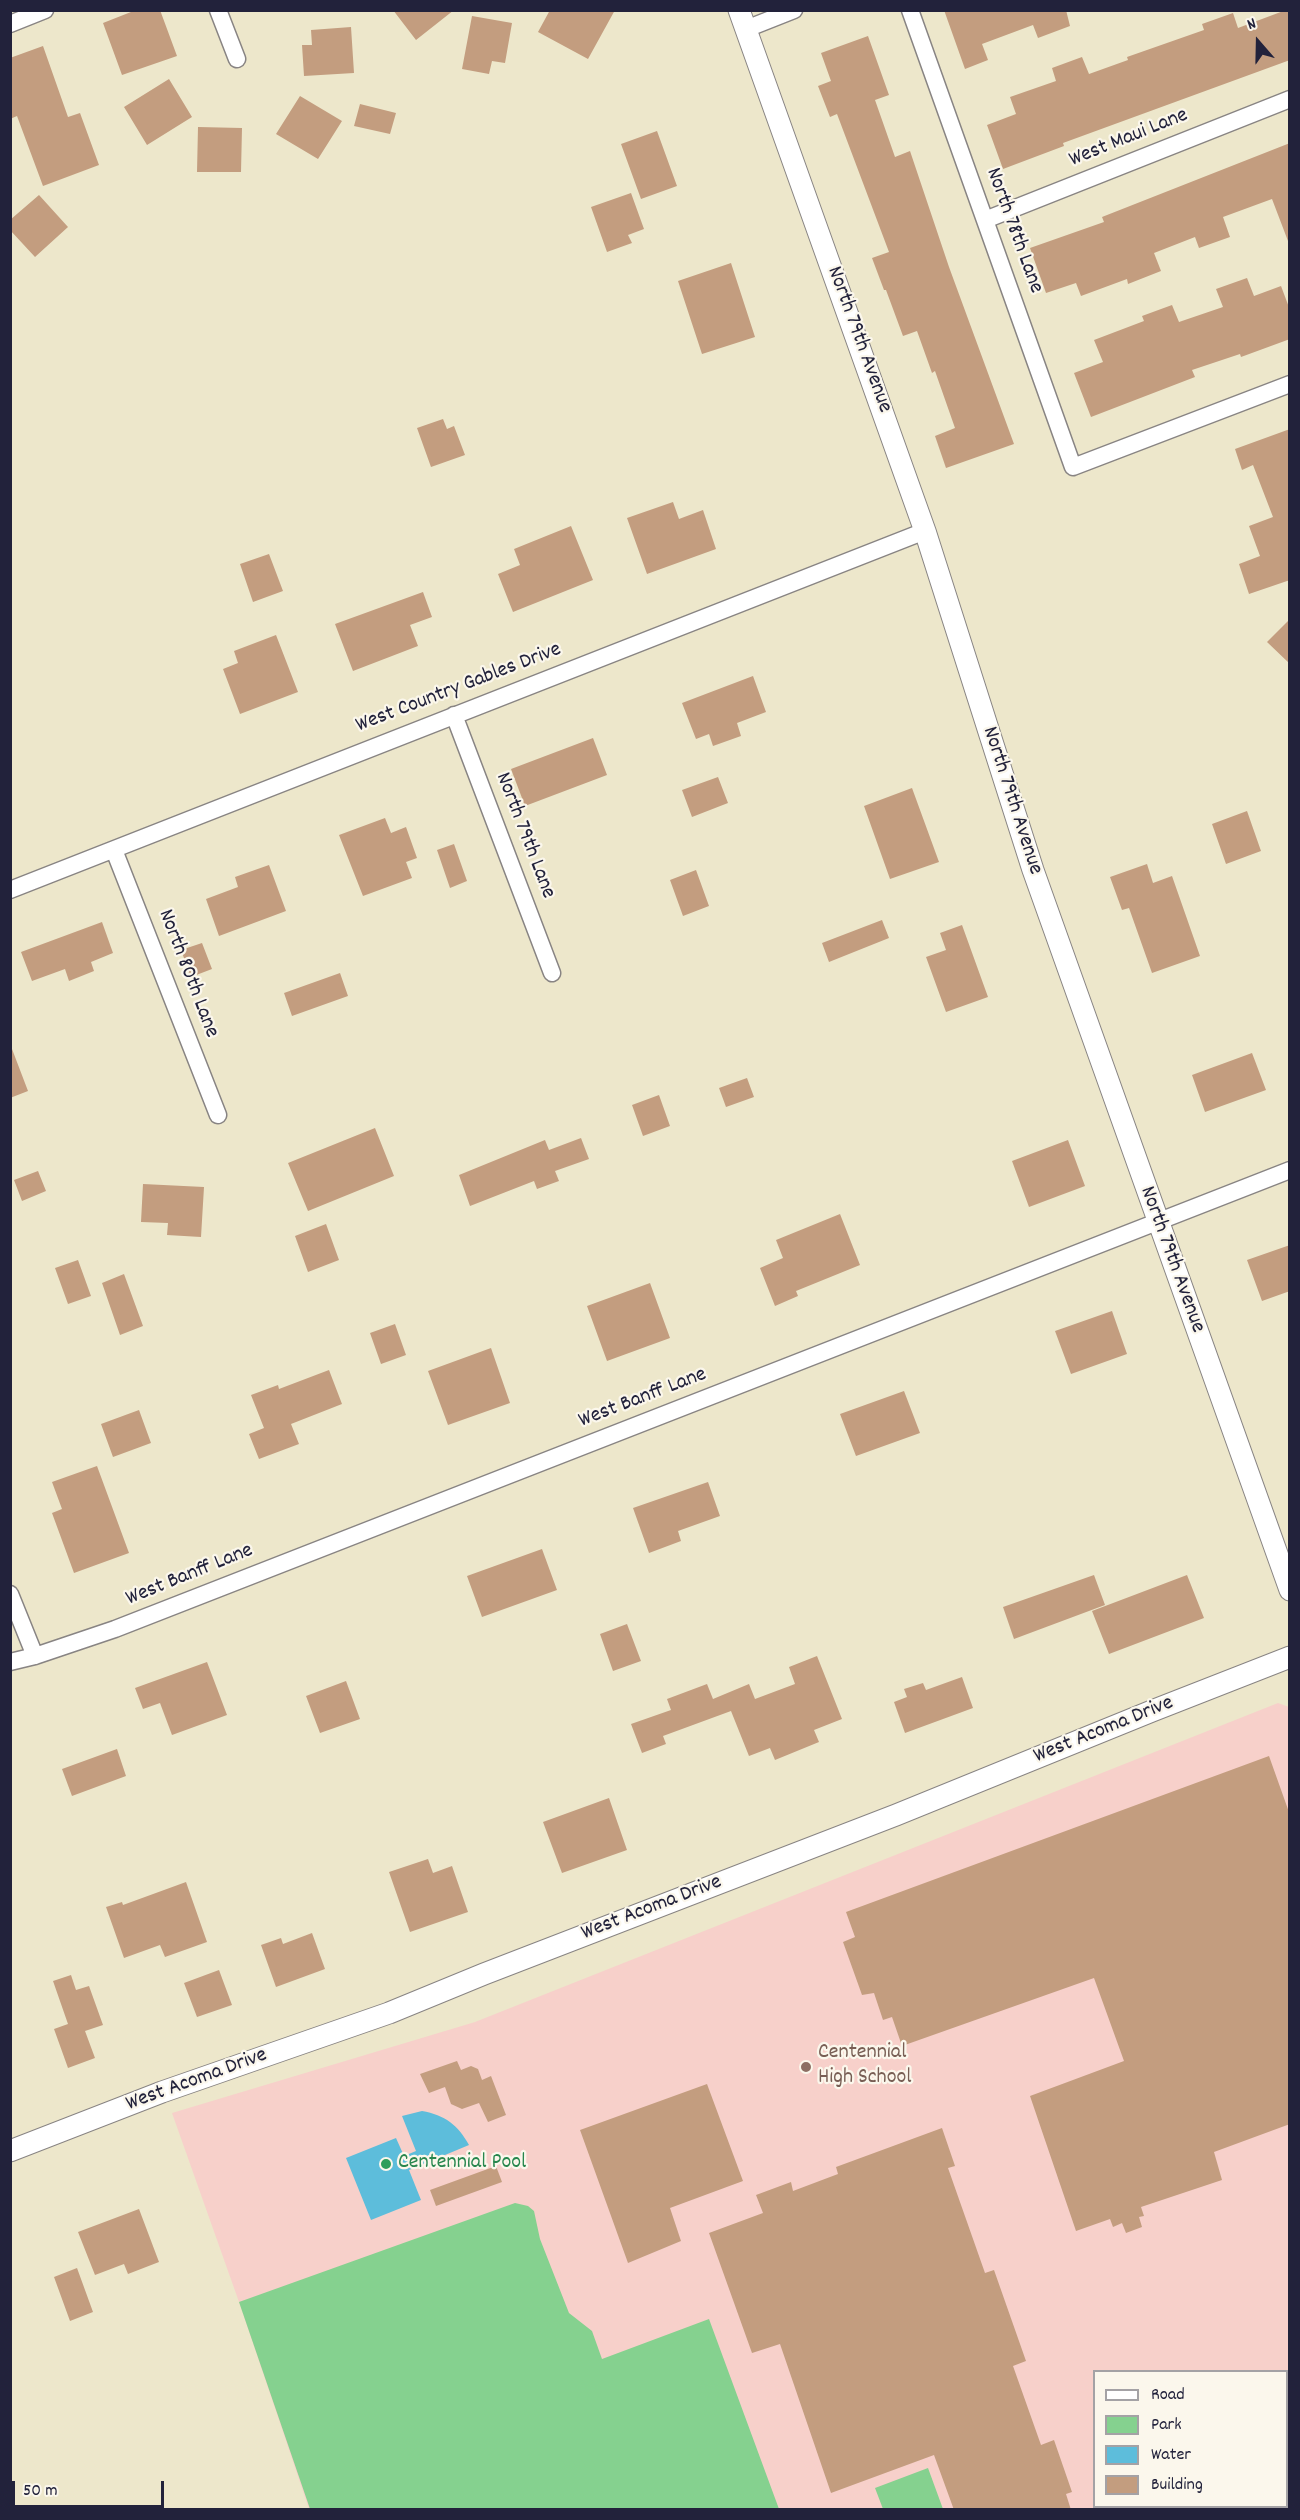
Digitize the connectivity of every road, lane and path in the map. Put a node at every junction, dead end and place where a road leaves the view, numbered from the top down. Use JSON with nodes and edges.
{"nodes":[{"id":1,"x":45,"y":10,"type":"edge"},
{"id":2,"x":218,"y":10,"type":"edge"},
{"id":3,"x":794,"y":10,"type":"edge"},
{"id":4,"x":910,"y":10,"type":"edge"},
{"id":5,"x":742,"y":20,"type":"edge"},
{"id":6,"x":10,"y":24,"type":"edge"},
{"id":7,"x":237,"y":59,"type":"dead end"},
{"id":8,"x":1290,"y":99,"type":"edge"},
{"id":9,"x":985,"y":220,"type":"junction"},
{"id":10,"x":1290,"y":384,"type":"edge"},
{"id":11,"x":925,"y":531,"type":"junction"},
{"id":12,"x":454,"y":715,"type":"junction"},
{"id":13,"x":114,"y":849,"type":"junction"},
{"id":14,"x":10,"y":890,"type":"edge"},
{"id":15,"x":552,"y":973,"type":"dead end"},
{"id":16,"x":218,"y":1115,"type":"dead end"},
{"id":17,"x":1290,"y":1170,"type":"edge"},
{"id":18,"x":1157,"y":1223,"type":"junction"},
{"id":19,"x":1290,"y":1590,"type":"edge"},
{"id":20,"x":10,"y":1594,"type":"edge"},
{"id":21,"x":35,"y":1656,"type":"junction"},
{"id":22,"x":1290,"y":1657,"type":"edge"},
{"id":23,"x":10,"y":1662,"type":"edge"},
{"id":24,"x":10,"y":2151,"type":"edge"}],
"edges":[{"from":1,"to":6,"type":"street"},
{"from":2,"to":7,"type":"street"},
{"from":3,"to":5,"type":"street"},
{"from":4,"to":9,"type":"street","name":"North 78th Lane"},
{"from":5,"to":11,"type":"street","name":"North 79th Avenue"},
{"from":8,"to":9,"type":"street","name":"West Maui Lane"},
{"from":9,"to":10,"type":"street","name":"North 78th Lane"},
{"from":11,"to":12,"type":"street","name":"West Country Gables Drive"},
{"from":11,"to":18,"type":"street","name":"North 79th Avenue"},
{"from":12,"to":13,"type":"street","name":"West Country Gables Drive"},
{"from":12,"to":15,"type":"street","name":"North 79th Lane"},
{"from":13,"to":14,"type":"street","name":"West Country Gables Drive"},
{"from":13,"to":16,"type":"street","name":"North 80th Lane"},
{"from":17,"to":18,"type":"street","name":"West Banff Lane"},
{"from":18,"to":19,"type":"street","name":"North 79th Avenue"},
{"from":18,"to":21,"type":"street","name":"West Banff Lane"},
{"from":20,"to":21,"type":"street"},
{"from":21,"to":23,"type":"street","name":"West Banff Lane"},
{"from":22,"to":24,"type":"street","name":"West Acoma Drive"}]}
